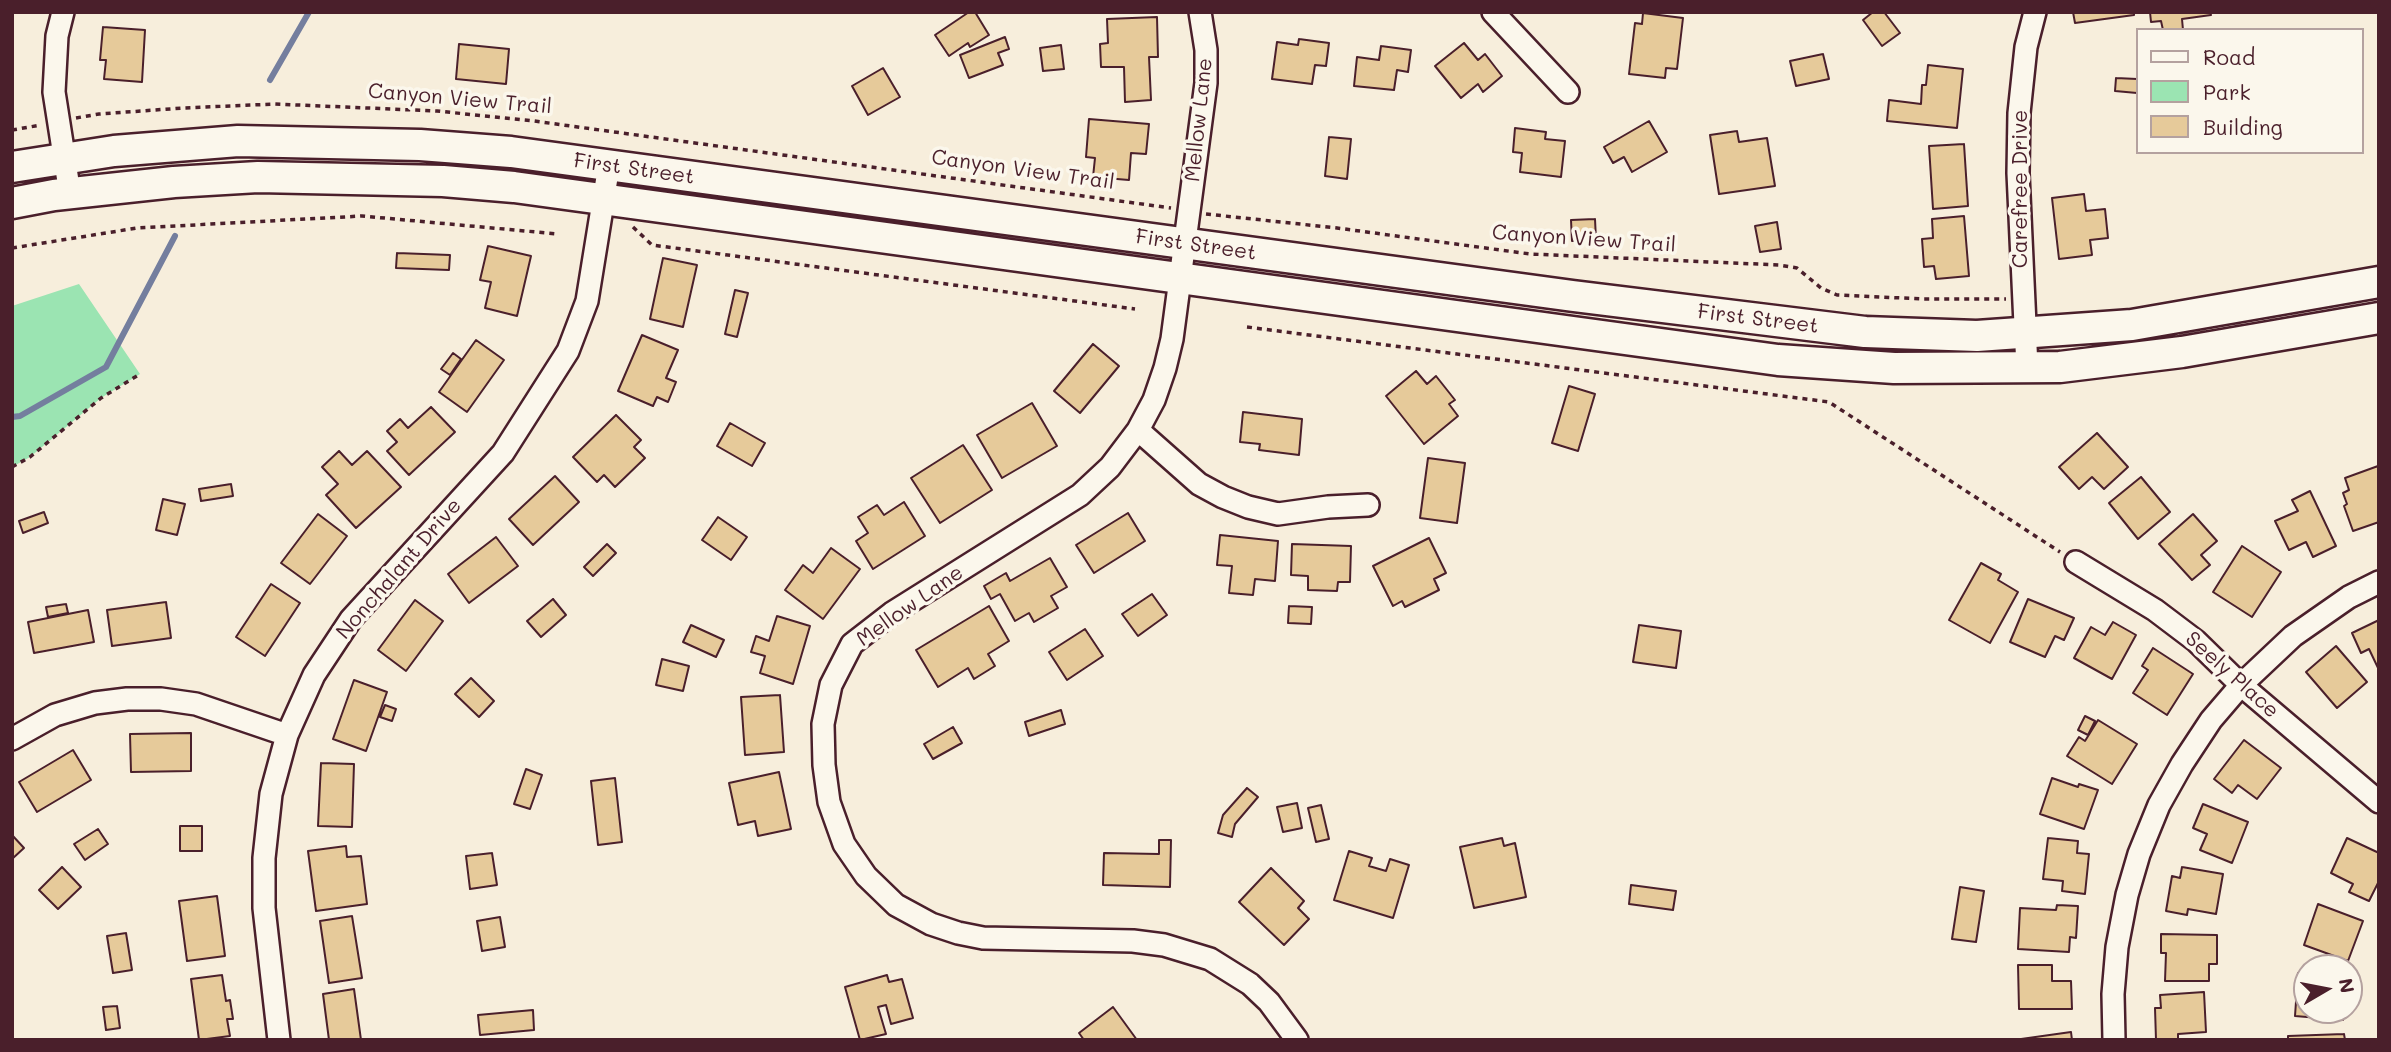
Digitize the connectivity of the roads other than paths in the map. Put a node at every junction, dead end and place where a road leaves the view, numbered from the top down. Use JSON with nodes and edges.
{"nodes":[{"id":1,"x":63,"y":12,"type":"edge"},
{"id":2,"x":1200,"y":12,"type":"edge"},
{"id":3,"x":1493,"y":12,"type":"edge"},
{"id":4,"x":2035,"y":12,"type":"edge"},
{"id":5,"x":1568,"y":92,"type":"dead end"},
{"id":6,"x":64,"y":159,"type":"junction"},
{"id":7,"x":609,"y":165,"type":"junction"},
{"id":8,"x":12,"y":167,"type":"edge"},
{"id":9,"x":70,"y":194,"type":"junction"},
{"id":10,"x":604,"y":199,"type":"junction"},
{"id":11,"x":12,"y":203,"type":"edge"},
{"id":12,"x":1185,"y":243,"type":"junction"},
{"id":13,"x":1180,"y":278,"type":"junction"},
{"id":14,"x":2379,"y":282,"type":"edge"},
{"id":15,"x":2379,"y":318,"type":"edge"},
{"id":16,"x":2025,"y":333,"type":"junction"},
{"id":17,"x":2027,"y":368,"type":"junction"},
{"id":18,"x":1138,"y":430,"type":"junction"},
{"id":19,"x":1368,"y":505,"type":"dead end"},
{"id":20,"x":2076,"y":562,"type":"road end"},
{"id":21,"x":2379,"y":582,"type":"edge"},
{"id":22,"x":2241,"y":685,"type":"junction"},
{"id":23,"x":287,"y":735,"type":"junction"},
{"id":24,"x":12,"y":738,"type":"edge"},
{"id":25,"x":2379,"y":802,"type":"edge"},
{"id":26,"x":279,"y":1040,"type":"edge"},
{"id":27,"x":1297,"y":1040,"type":"edge"},
{"id":28,"x":2114,"y":1040,"type":"edge"}],
"edges":[{"from":1,"to":6,"type":"street"},
{"from":2,"to":12,"type":"street","name":"Mellow Lane"},
{"from":3,"to":5,"type":"street"},
{"from":4,"to":16,"type":"street","name":"Carefree Drive"},
{"from":6,"to":7,"type":"main road","name":"First Street"},
{"from":6,"to":8,"type":"main road","name":"First Street"},
{"from":6,"to":9,"type":"street"},
{"from":7,"to":10,"type":"street","name":"Nonchalant Drive"},
{"from":7,"to":12,"type":"main road","name":"First Street"},
{"from":9,"to":10,"type":"main road","name":"First Street"},
{"from":9,"to":11,"type":"main road","name":"First Street"},
{"from":10,"to":13,"type":"main road","name":"First Street"},
{"from":10,"to":23,"type":"street","name":"Nonchalant Drive"},
{"from":12,"to":13,"type":"street","name":"Mellow Lane"},
{"from":12,"to":16,"type":"main road","name":"First Street"},
{"from":13,"to":17,"type":"main road","name":"First Street"},
{"from":13,"to":18,"type":"street","name":"Mellow Lane"},
{"from":14,"to":16,"type":"main road","name":"First Street"},
{"from":15,"to":17,"type":"main road","name":"First Street"},
{"from":16,"to":17,"type":"street","name":"Carefree Drive"},
{"from":18,"to":19,"type":"street"},
{"from":18,"to":27,"type":"street","name":"Mellow Lane"},
{"from":20,"to":22,"type":"street","name":"Seely Place"},
{"from":21,"to":22,"type":"street"},
{"from":22,"to":25,"type":"street","name":"Seely Place"},
{"from":22,"to":28,"type":"street"},
{"from":23,"to":24,"type":"street"},
{"from":23,"to":26,"type":"street","name":"Nonchalant Drive"}]}
